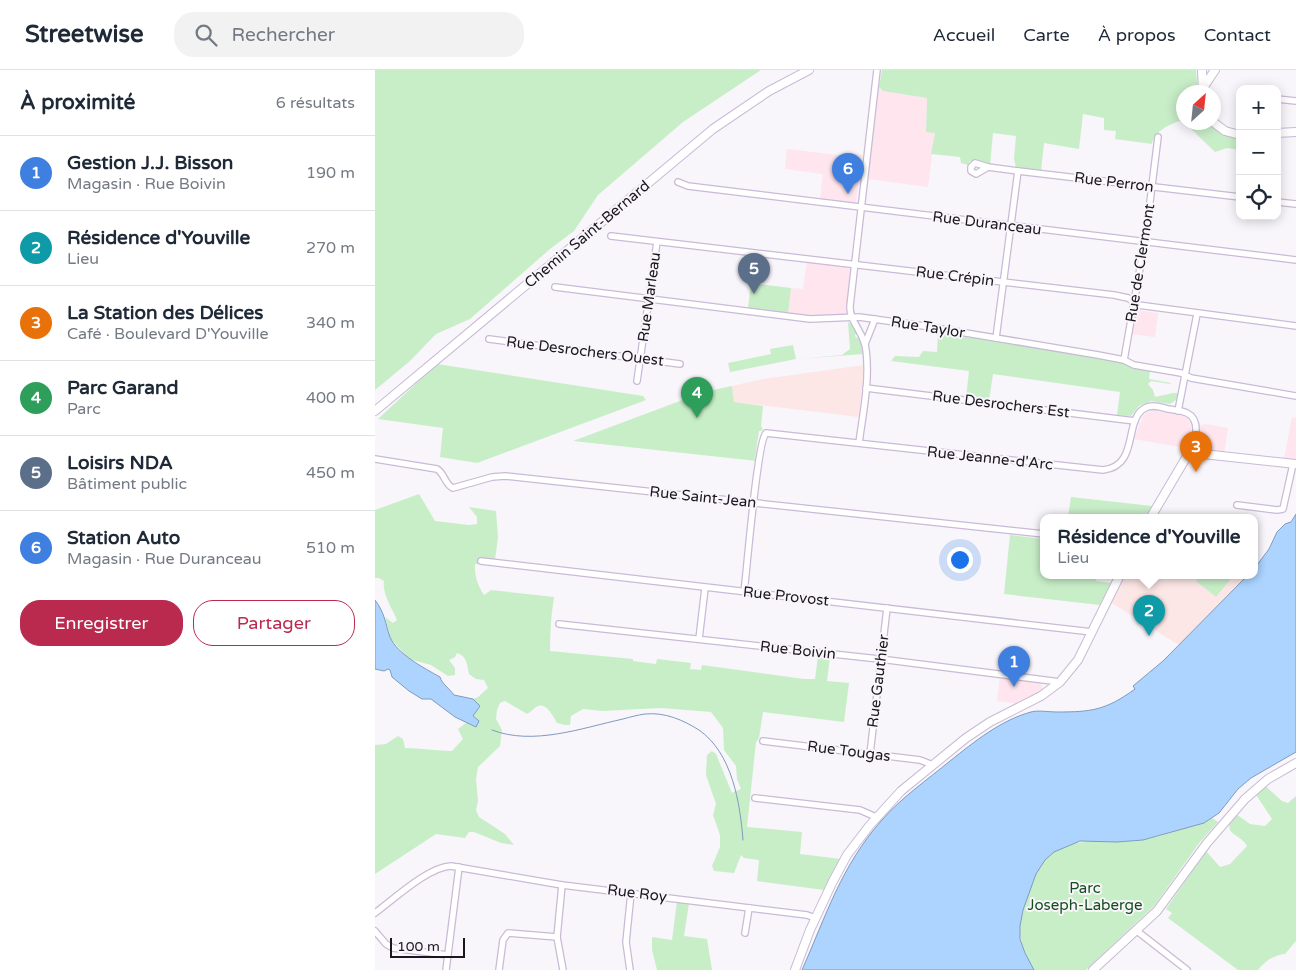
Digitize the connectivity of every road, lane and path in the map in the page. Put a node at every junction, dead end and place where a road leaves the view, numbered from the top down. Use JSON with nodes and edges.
{"nodes":[{"id":1,"x":809,"y":70,"type":"edge"},
{"id":2,"x":877,"y":70,"type":"edge"},
{"id":3,"x":1202,"y":70,"type":"edge"},
{"id":4,"x":1215,"y":70,"type":"edge"},
{"id":5,"x":1203,"y":85,"type":"edge"},
{"id":6,"x":1206,"y":85,"type":"edge"},
{"id":7,"x":1281,"y":98,"type":"edge"},
{"id":8,"x":1296,"y":101,"type":"edge"},
{"id":9,"x":1221,"y":128,"type":"edge"},
{"id":10,"x":1296,"y":132,"type":"edge"},
{"id":11,"x":1281,"y":133,"type":"edge"},
{"id":12,"x":1236,"y":134,"type":"edge"},
{"id":13,"x":1158,"y":137,"type":"dead end"},
{"id":14,"x":988,"y":167,"type":"dead end"},
{"id":15,"x":1018,"y":171,"type":"junction"},
{"id":16,"x":678,"y":182,"type":"dead end"},
{"id":17,"x":1152,"y":187,"type":"junction"},
{"id":18,"x":1236,"y":197,"type":"edge"},
{"id":19,"x":1281,"y":202,"type":"edge"},
{"id":20,"x":1296,"y":204,"type":"edge"},
{"id":21,"x":861,"y":208,"type":"junction"},
{"id":22,"x":1011,"y":226,"type":"junction"},
{"id":23,"x":611,"y":236,"type":"dead end"},
{"id":24,"x":657,"y":242,"type":"junction"},
{"id":25,"x":1144,"y":242,"type":"junction"},
{"id":26,"x":1296,"y":260,"type":"edge"},
{"id":27,"x":854,"y":265,"type":"junction"},
{"id":28,"x":1004,"y":282,"type":"junction"},
{"id":29,"x":555,"y":287,"type":"dead end"},
{"id":30,"x":649,"y":299,"type":"junction"},
{"id":31,"x":1134,"y":302,"type":"junction"},
{"id":32,"x":1197,"y":314,"type":"junction"},
{"id":33,"x":853,"y":318,"type":"junction"},
{"id":34,"x":875,"y":319,"type":"junction"},
{"id":35,"x":1296,"y":326,"type":"edge"},
{"id":36,"x":996,"y":338,"type":"junction"},
{"id":37,"x":489,"y":339,"type":"dead end"},
{"id":38,"x":865,"y":344,"type":"junction"},
{"id":39,"x":641,"y":358,"type":"junction"},
{"id":40,"x":1124,"y":360,"type":"junction"},
{"id":41,"x":680,"y":364,"type":"dead end"},
{"id":42,"x":1185,"y":376,"type":"junction"},
{"id":43,"x":637,"y":381,"type":"dead end"},
{"id":44,"x":865,"y":388,"type":"junction"},
{"id":45,"x":1296,"y":396,"type":"edge"},
{"id":46,"x":375,"y":411,"type":"edge"},
{"id":47,"x":1178,"y":411,"type":"junction"},
{"id":48,"x":1135,"y":422,"type":"junction"},
{"id":49,"x":859,"y":443,"type":"junction"},
{"id":50,"x":1190,"y":451,"type":"junction"},
{"id":51,"x":375,"y":459,"type":"edge"},
{"id":52,"x":1295,"y":464,"type":"edge"},
{"id":53,"x":754,"y":503,"type":"junction"},
{"id":54,"x":1237,"y":505,"type":"dead end"},
{"id":55,"x":1153,"y":514,"type":"edge"},
{"id":56,"x":1040,"y":534,"type":"edge"},
{"id":57,"x":481,"y":561,"type":"dead end"},
{"id":58,"x":1118,"y":579,"type":"edge"},
{"id":59,"x":705,"y":588,"type":"junction"},
{"id":60,"x":745,"y":592,"type":"junction"},
{"id":61,"x":887,"y":608,"type":"junction"},
{"id":62,"x":559,"y":624,"type":"dead end"},
{"id":63,"x":1091,"y":632,"type":"junction"},
{"id":64,"x":699,"y":639,"type":"junction"},
{"id":65,"x":881,"y":660,"type":"junction"},
{"id":66,"x":1037,"y":678,"type":"junction"},
{"id":67,"x":1061,"y":682,"type":"junction"},
{"id":68,"x":1047,"y":692,"type":"junction"},
{"id":69,"x":763,"y":741,"type":"dead end"},
{"id":70,"x":870,"y":754,"type":"junction"},
{"id":71,"x":1296,"y":762,"type":"edge"},
{"id":72,"x":933,"y":765,"type":"junction"},
{"id":73,"x":755,"y":798,"type":"dead end"},
{"id":74,"x":876,"y":817,"type":"junction"},
{"id":75,"x":459,"y":867,"type":"junction"},
{"id":76,"x":562,"y":885,"type":"junction"},
{"id":77,"x":631,"y":893,"type":"junction"},
{"id":78,"x":749,"y":908,"type":"junction"},
{"id":79,"x":375,"y":913,"type":"edge"},
{"id":80,"x":815,"y":918,"type":"junction"},
{"id":81,"x":375,"y":931,"type":"edge"},
{"id":82,"x":1137,"y":931,"type":"junction"},
{"id":83,"x":745,"y":933,"type":"dead end"},
{"id":84,"x":557,"y":937,"type":"junction"},
{"id":85,"x":448,"y":955,"type":"junction"},
{"id":86,"x":446,"y":970,"type":"edge"},
{"id":87,"x":499,"y":970,"type":"edge"},
{"id":88,"x":563,"y":970,"type":"edge"},
{"id":89,"x":630,"y":970,"type":"edge"},
{"id":90,"x":795,"y":970,"type":"edge"},
{"id":91,"x":1093,"y":970,"type":"edge"},
{"id":92,"x":1187,"y":970,"type":"edge"}],
"edges":[{"from":1,"to":46,"type":"street","name":"Chemin Saint-Bernard"},
{"from":2,"to":21,"type":"street"},
{"from":3,"to":5,"type":"street"},
{"from":4,"to":6,"type":"street"},
{"from":7,"to":8,"type":"street"},
{"from":9,"to":12,"type":"street"},
{"from":10,"to":11,"type":"street"},
{"from":13,"to":17,"type":"street","name":"Rue de Clermont"},
{"from":14,"to":15,"type":"street","name":"Rue Perron"},
{"from":15,"to":17,"type":"street","name":"Rue Perron"},
{"from":15,"to":22,"type":"street"},
{"from":16,"to":21,"type":"street","name":"Rue Duranceau"},
{"from":17,"to":18,"type":"street","name":"Rue Perron"},
{"from":17,"to":25,"type":"street","name":"Rue de Clermont"},
{"from":19,"to":20,"type":"street"},
{"from":21,"to":22,"type":"street","name":"Rue Duranceau"},
{"from":21,"to":27,"type":"street"},
{"from":22,"to":25,"type":"street","name":"Rue Duranceau"},
{"from":22,"to":28,"type":"street"},
{"from":23,"to":24,"type":"street","name":"Rue Crépin"},
{"from":24,"to":27,"type":"street","name":"Rue Crépin"},
{"from":24,"to":30,"type":"street","name":"Rue Marleau"},
{"from":25,"to":26,"type":"street","name":"Rue Duranceau"},
{"from":25,"to":31,"type":"street","name":"Rue de Clermont"},
{"from":27,"to":28,"type":"street","name":"Rue Crépin"},
{"from":27,"to":33,"type":"street"},
{"from":28,"to":31,"type":"street","name":"Rue Crépin"},
{"from":28,"to":36,"type":"street"},
{"from":29,"to":30,"type":"street","name":"Rue Taylor"},
{"from":30,"to":33,"type":"street","name":"Rue Taylor"},
{"from":30,"to":39,"type":"street","name":"Rue Marleau"},
{"from":31,"to":32,"type":"street","name":"Rue Crépin"},
{"from":31,"to":40,"type":"street","name":"Rue de Clermont"},
{"from":32,"to":35,"type":"street","name":"Rue Crépin"},
{"from":32,"to":42,"type":"street"},
{"from":33,"to":34,"type":"street","name":"Rue Taylor"},
{"from":33,"to":38,"type":"street"},
{"from":34,"to":36,"type":"street","name":"Rue Taylor"},
{"from":34,"to":38,"type":"street"},
{"from":36,"to":40,"type":"street","name":"Rue Taylor"},
{"from":37,"to":39,"type":"street","name":"Rue Desrochers Ouest"},
{"from":38,"to":44,"type":"street"},
{"from":39,"to":41,"type":"street","name":"Rue Desrochers Ouest"},
{"from":39,"to":43,"type":"street","name":"Rue Marleau"},
{"from":40,"to":42,"type":"street","name":"Rue Taylor"},
{"from":42,"to":45,"type":"street","name":"Rue Taylor"},
{"from":42,"to":47,"type":"street"},
{"from":44,"to":48,"type":"street","name":"Rue Desrochers Est"},
{"from":44,"to":49,"type":"street"},
{"from":47,"to":48,"type":"street"},
{"from":47,"to":50,"type":"street"},
{"from":48,"to":49,"type":"street","name":"Rue Jeanne-d'Arc"},
{"from":49,"to":53,"type":"street","name":"Rue Jeanne-d'Arc"},
{"from":50,"to":52,"type":"street"},
{"from":50,"to":55,"type":"street"},
{"from":51,"to":53,"type":"street","name":"Rue Saint-Jean"},
{"from":52,"to":54,"type":"street"},
{"from":53,"to":56,"type":"street","name":"Rue Saint-Jean"},
{"from":53,"to":60,"type":"street"},
{"from":57,"to":59,"type":"street","name":"Rue Provost"},
{"from":58,"to":63,"type":"street"},
{"from":59,"to":60,"type":"street","name":"Rue Provost"},
{"from":59,"to":64,"type":"street"},
{"from":60,"to":61,"type":"street","name":"Rue Provost"},
{"from":61,"to":63,"type":"street","name":"Rue Provost"},
{"from":61,"to":65,"type":"street","name":"Rue Gauthier"},
{"from":62,"to":64,"type":"street","name":"Rue Boivin"},
{"from":63,"to":67,"type":"street"},
{"from":64,"to":65,"type":"street","name":"Rue Boivin"},
{"from":65,"to":66,"type":"street","name":"Rue Boivin"},
{"from":65,"to":70,"type":"street","name":"Rue Gauthier"},
{"from":66,"to":67,"type":"street","name":"Rue Boivin"},
{"from":66,"to":68,"type":"street"},
{"from":67,"to":68,"type":"street"},
{"from":68,"to":72,"type":"street"},
{"from":69,"to":70,"type":"street","name":"Rue Tougas"},
{"from":70,"to":72,"type":"street","name":"Rue Tougas"},
{"from":71,"to":82,"type":"street"},
{"from":72,"to":74,"type":"street"},
{"from":73,"to":74,"type":"street"},
{"from":74,"to":80,"type":"street"},
{"from":75,"to":76,"type":"street","name":"Rue Roy"},
{"from":75,"to":79,"type":"street","name":"Rue Roy"},
{"from":75,"to":85,"type":"street"},
{"from":76,"to":77,"type":"street","name":"Rue Roy"},
{"from":76,"to":84,"type":"street"},
{"from":77,"to":78,"type":"street","name":"Rue Roy"},
{"from":77,"to":89,"type":"street"},
{"from":78,"to":80,"type":"street","name":"Rue Roy"},
{"from":78,"to":83,"type":"street"},
{"from":80,"to":90,"type":"street"},
{"from":81,"to":85,"type":"street"},
{"from":82,"to":91,"type":"street"},
{"from":82,"to":92,"type":"street"},
{"from":84,"to":87,"type":"street"},
{"from":84,"to":88,"type":"street"},
{"from":85,"to":86,"type":"street"}]}
